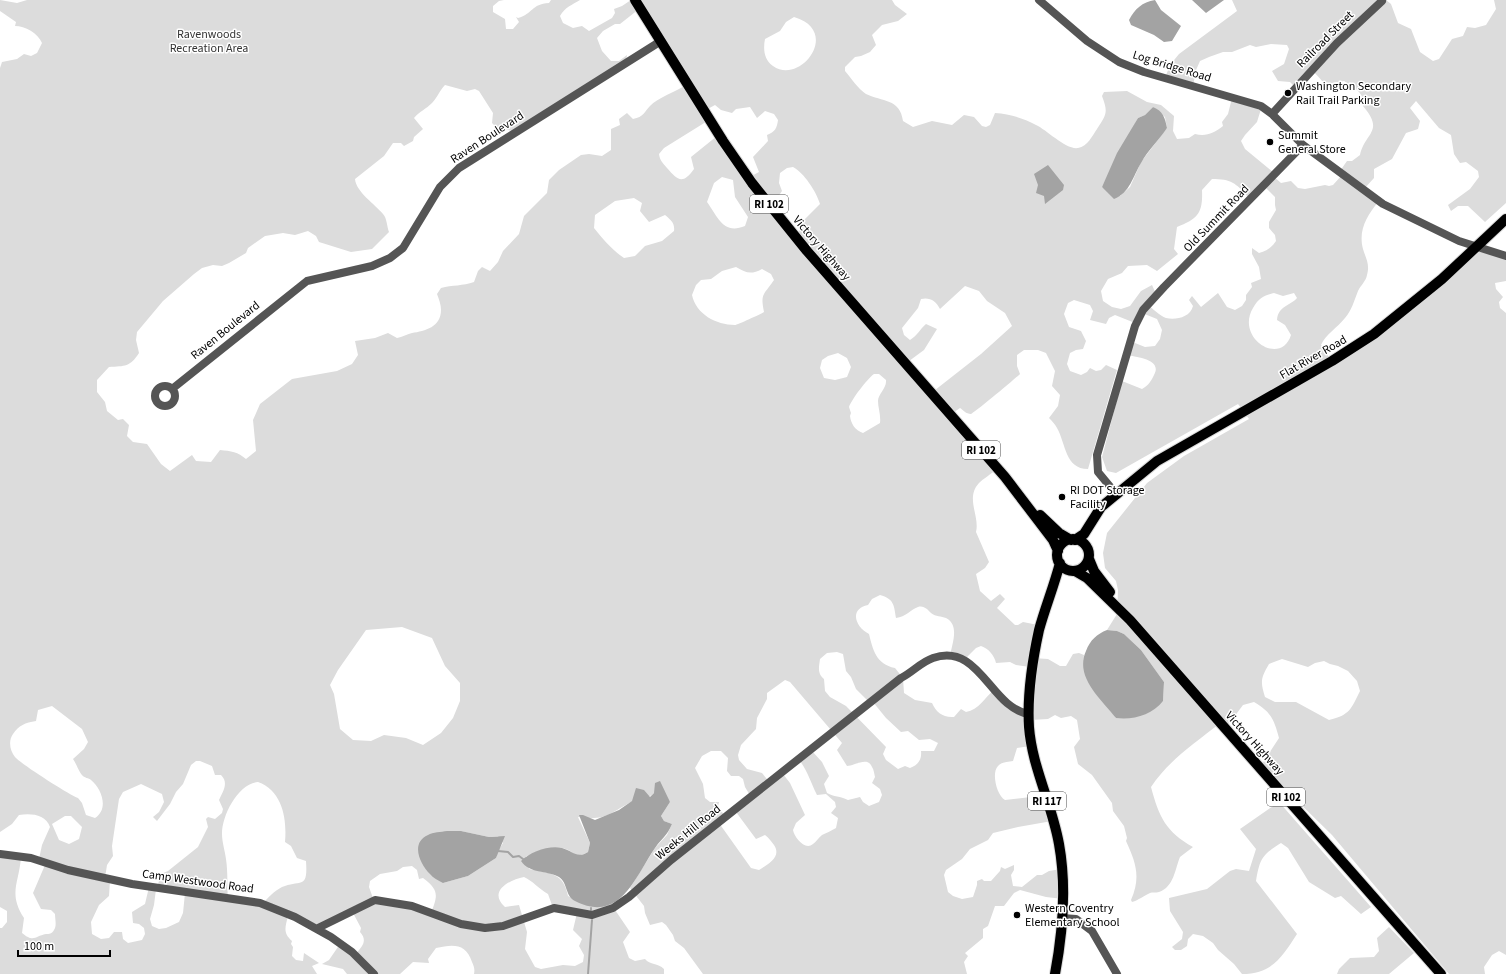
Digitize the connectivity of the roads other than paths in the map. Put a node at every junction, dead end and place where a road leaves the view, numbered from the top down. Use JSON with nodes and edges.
{"nodes":[{"id":1,"x":635,"y":0,"type":"edge"},
{"id":2,"x":1039,"y":0,"type":"edge"},
{"id":3,"x":1382,"y":1,"type":"dead end"},
{"id":4,"x":661,"y":41,"type":"junction"},
{"id":5,"x":1272,"y":114,"type":"junction"},
{"id":6,"x":1303,"y":145,"type":"junction"},
{"id":7,"x":1506,"y":219,"type":"edge"},
{"id":8,"x":1478,"y":246,"type":"junction"},
{"id":9,"x":1506,"y":256,"type":"edge"},
{"id":10,"x":172,"y":389,"type":"dead end"},
{"id":11,"x":1017,"y":492,"type":"junction"},
{"id":12,"x":1117,"y":495,"type":"junction"},
{"id":13,"x":1073,"y":540,"type":"junction"},
{"id":14,"x":1058,"y":551,"type":"junction"},
{"id":15,"x":1088,"y":554,"type":"junction"},
{"id":16,"x":1060,"y":563,"type":"junction"},
{"id":17,"x":1073,"y":571,"type":"junction"},
{"id":18,"x":1130,"y":620,"type":"junction"},
{"id":19,"x":1039,"y":629,"type":"junction"},
{"id":20,"x":1029,"y":714,"type":"junction"},
{"id":21,"x":0,"y":854,"type":"edge"},
{"id":22,"x":1062,"y":918,"type":"junction"},
{"id":23,"x":318,"y":928,"type":"junction"},
{"id":24,"x":374,"y":974,"type":"edge"},
{"id":25,"x":1055,"y":974,"type":"edge"},
{"id":26,"x":1117,"y":974,"type":"edge"},
{"id":27,"x":1441,"y":974,"type":"edge"}],
"edges":[{"from":1,"to":4,"type":"main road","name":"Victory Highway","number":"RI 102"},
{"from":2,"to":5,"type":"street","name":"Log Bridge Road"},
{"from":3,"to":5,"type":"street","name":"Railroad Street"},
{"from":4,"to":10,"type":"street","name":"Raven Boulevard"},
{"from":4,"to":11,"type":"main road","name":"Victory Highway","number":"RI 102"},
{"from":5,"to":6,"type":"street","name":"Log Bridge Road"},
{"from":6,"to":8,"type":"street"},
{"from":6,"to":12,"type":"street","name":"Old Summit Road"},
{"from":7,"to":8,"type":"main road","name":"Flat River Road"},
{"from":8,"to":9,"type":"street"},
{"from":8,"to":12,"type":"main road","name":"Flat River Road"},
{"from":11,"to":13,"type":"main road","name":"Victory Highway","number":"RI 102"},
{"from":11,"to":14,"type":"main road","name":"Victory Highway","number":"RI 102"},
{"from":12,"to":13,"type":"main road","name":"Flat River Road"},
{"from":12,"to":15,"type":"main road","name":"Flat River Road"},
{"from":13,"to":14,"type":"main road"},
{"from":13,"to":15,"type":"main road"},
{"from":14,"to":16,"type":"main road"},
{"from":15,"to":17,"type":"main road"},
{"from":15,"to":18,"type":"main road","name":"Victory Highway","number":"RI 102"},
{"from":16,"to":17,"type":"main road"},
{"from":16,"to":19,"type":"main road"},
{"from":17,"to":18,"type":"main road","name":"Victory Highway","number":"RI 102"},
{"from":17,"to":19,"type":"main road","number":"RI 117"},
{"from":18,"to":27,"type":"main road","name":"Victory Highway","number":"RI 102"},
{"from":19,"to":20,"type":"main road","number":"RI 117"},
{"from":20,"to":22,"type":"main road","number":"RI 117"},
{"from":20,"to":23,"type":"street","name":"Weeks Hill Road"},
{"from":21,"to":23,"type":"street","name":"Camp Westwood Road"},
{"from":22,"to":25,"type":"main road","number":"RI 117"},
{"from":22,"to":26,"type":"street"},
{"from":23,"to":24,"type":"street","name":"Camp Westwood Road"}]}
